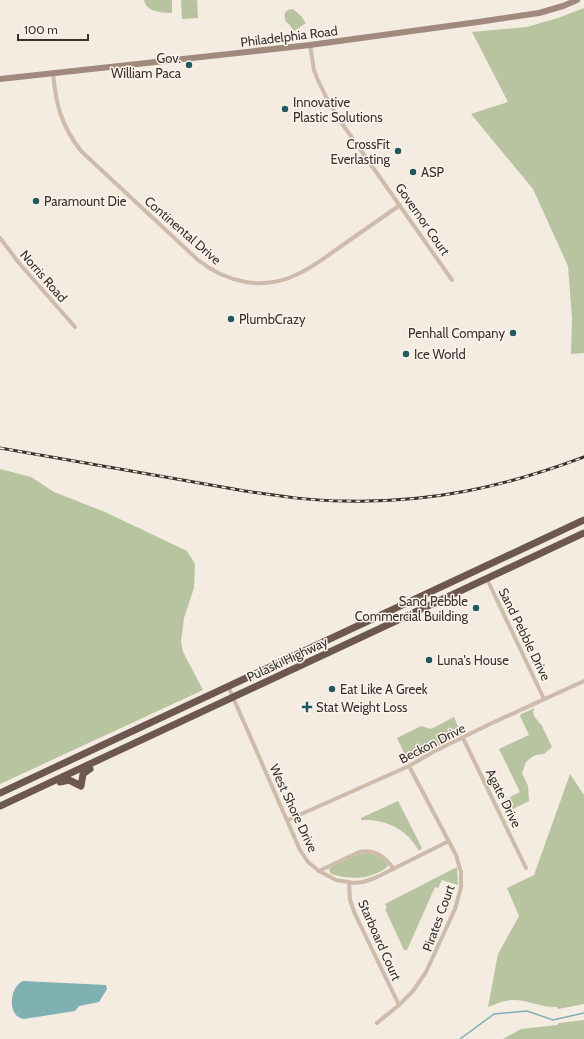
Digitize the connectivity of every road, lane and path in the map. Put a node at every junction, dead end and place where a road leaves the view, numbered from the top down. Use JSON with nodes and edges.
{"nodes":[{"id":1,"x":577,"y":0,"type":"edge"},
{"id":2,"x":310,"y":45,"type":"junction"},
{"id":3,"x":53,"y":73,"type":"junction"},
{"id":4,"x":0,"y":79,"type":"edge"},
{"id":5,"x":400,"y":205,"type":"junction"},
{"id":6,"x":0,"y":238,"type":"edge"},
{"id":7,"x":452,"y":280,"type":"dead end"},
{"id":8,"x":75,"y":327,"type":"dead end"},
{"id":9,"x":584,"y":520,"type":"edge"},
{"id":10,"x":584,"y":533,"type":"edge"},
{"id":11,"x":487,"y":579,"type":"junction"},
{"id":12,"x":584,"y":681,"type":"edge"},
{"id":13,"x":228,"y":686,"type":"junction"},
{"id":14,"x":233,"y":697,"type":"junction"},
{"id":15,"x":544,"y":698,"type":"junction"},
{"id":16,"x":463,"y":738,"type":"junction"},
{"id":17,"x":113,"y":754,"type":"junction"},
{"id":18,"x":409,"y":766,"type":"junction"},
{"id":19,"x":0,"y":793,"type":"edge"},
{"id":20,"x":19,"y":798,"type":"junction"},
{"id":21,"x":0,"y":806,"type":"edge"},
{"id":22,"x":288,"y":820,"type":"junction"},
{"id":23,"x":448,"y":840,"type":"junction"},
{"id":24,"x":526,"y":868,"type":"dead end"},
{"id":25,"x":394,"y":869,"type":"junction"},
{"id":26,"x":319,"y":872,"type":"junction"},
{"id":27,"x":348,"y":882,"type":"junction"},
{"id":28,"x":399,"y":1005,"type":"junction"},
{"id":29,"x":377,"y":1023,"type":"dead end"}],
"edges":[{"from":1,"to":2,"type":"main road","name":"Philadelphia Road"},
{"from":2,"to":3,"type":"main road","name":"Philadelphia Road"},
{"from":2,"to":5,"type":"street","name":"Governor Court"},
{"from":3,"to":4,"type":"main road","name":"Philadelphia Road"},
{"from":3,"to":5,"type":"street","name":"Continental Drive"},
{"from":5,"to":7,"type":"street","name":"Governor Court"},
{"from":6,"to":8,"type":"street","name":"Norris Road"},
{"from":9,"to":13,"type":"highway","name":"Pulaski Highway"},
{"from":10,"to":11,"type":"highway","name":"Pulaski Highway"},
{"from":11,"to":14,"type":"highway","name":"Pulaski Highway"},
{"from":11,"to":15,"type":"street","name":"Sand Pebble Drive"},
{"from":12,"to":15,"type":"street","name":"Beckon Drive"},
{"from":13,"to":14,"type":"street","name":"West Shore Drive"},
{"from":13,"to":19,"type":"highway","name":"Pulaski Highway"},
{"from":14,"to":17,"type":"highway","name":"Pulaski Highway"},
{"from":14,"to":22,"type":"street","name":"West Shore Drive"},
{"from":15,"to":16,"type":"street","name":"Beckon Drive"},
{"from":16,"to":18,"type":"street","name":"Beckon Drive"},
{"from":16,"to":24,"type":"street","name":"Agate Drive"},
{"from":17,"to":20,"type":"highway","name":"Pulaski Highway"},
{"from":17,"to":20,"type":"highway"},
{"from":18,"to":22,"type":"street","name":"Beckon Drive"},
{"from":18,"to":23,"type":"street","name":"Pirates Court"},
{"from":20,"to":21,"type":"highway","name":"Pulaski Highway"},
{"from":22,"to":26,"type":"street","name":"West Shore Drive"},
{"from":23,"to":25,"type":"street","name":"West Shore Drive"},
{"from":23,"to":28,"type":"street","name":"Pirates Court"},
{"from":25,"to":26,"type":"street"},
{"from":25,"to":27,"type":"street","name":"West Shore Drive"},
{"from":26,"to":27,"type":"street","name":"West Shore Drive"},
{"from":27,"to":28,"type":"street","name":"Starboard Court"},
{"from":28,"to":29,"type":"street","name":"Pirates Court"}]}
